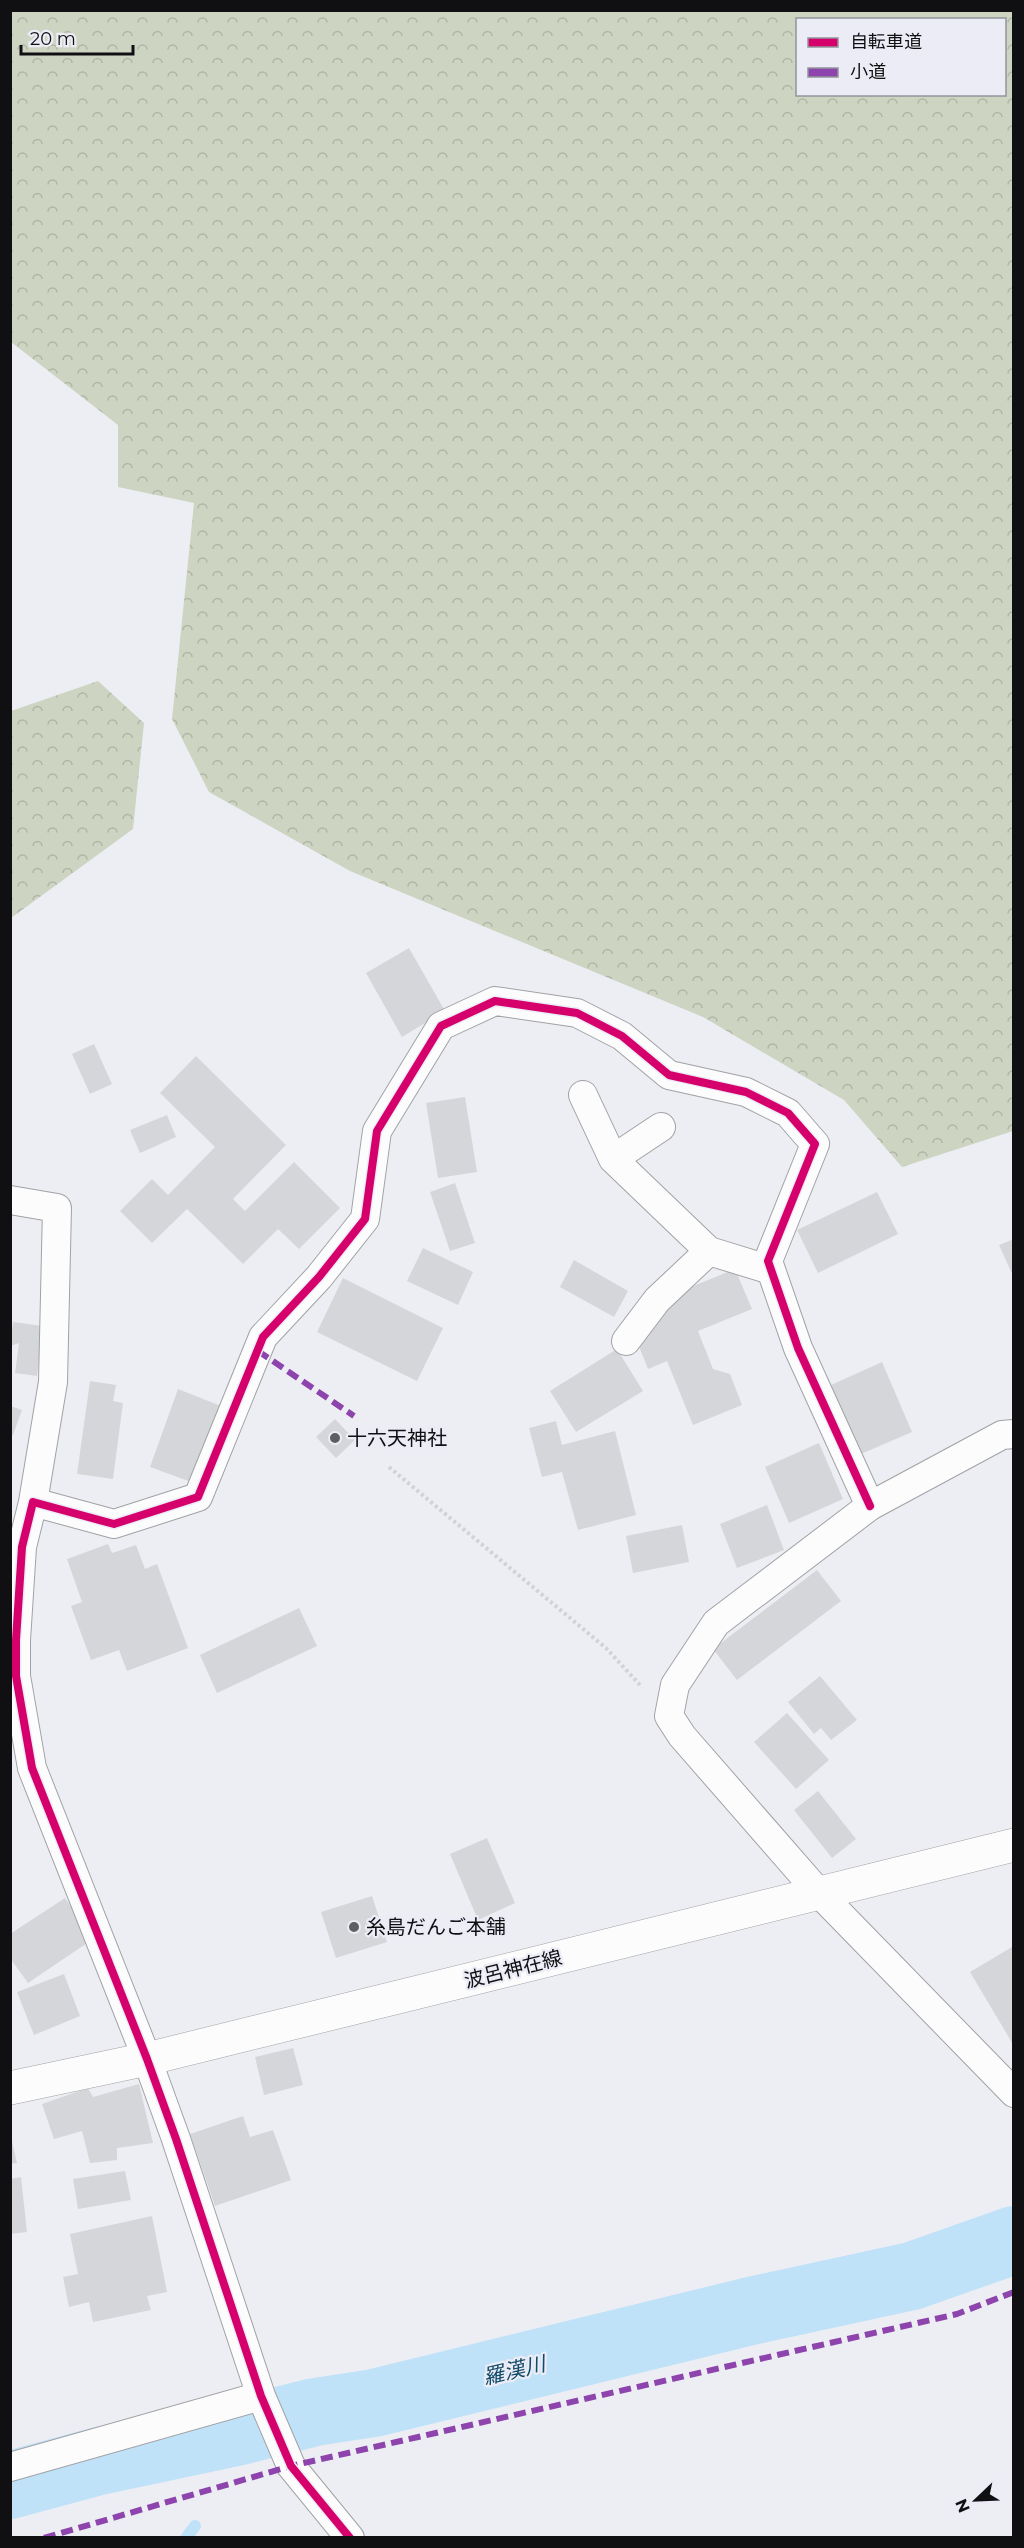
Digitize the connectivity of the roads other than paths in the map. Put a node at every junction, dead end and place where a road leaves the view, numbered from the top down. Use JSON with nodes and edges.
{"nodes":[{"id":1,"x":583,"y":1095,"type":"dead end"},
{"id":2,"x":661,"y":1126,"type":"dead end"},
{"id":3,"x":613,"y":1159,"type":"junction"},
{"id":4,"x":10,"y":1200,"type":"edge"},
{"id":5,"x":709,"y":1251,"type":"junction"},
{"id":6,"x":771,"y":1270,"type":"junction"},
{"id":7,"x":626,"y":1341,"type":"dead end"},
{"id":8,"x":1014,"y":1434,"type":"edge"},
{"id":9,"x":33,"y":1502,"type":"junction"},
{"id":10,"x":870,"y":1506,"type":"junction"},
{"id":11,"x":13,"y":1621,"type":"edge"},
{"id":12,"x":1014,"y":1845,"type":"edge"},
{"id":13,"x":819,"y":1893,"type":"junction"},
{"id":14,"x":147,"y":2059,"type":"junction"},
{"id":15,"x":10,"y":2088,"type":"edge"},
{"id":16,"x":1014,"y":2093,"type":"edge"},
{"id":17,"x":261,"y":2396,"type":"junction"},
{"id":18,"x":10,"y":2467,"type":"edge"},
{"id":19,"x":350,"y":2538,"type":"edge"}],
"edges":[{"from":1,"to":3,"type":"street"},
{"from":2,"to":3,"type":"street"},
{"from":3,"to":5,"type":"street"},
{"from":4,"to":9,"type":"street"},
{"from":5,"to":6,"type":"street"},
{"from":5,"to":7,"type":"street"},
{"from":6,"to":9,"type":"street"},
{"from":6,"to":10,"type":"street"},
{"from":8,"to":10,"type":"street"},
{"from":9,"to":11,"type":"street"},
{"from":10,"to":13,"type":"street"},
{"from":11,"to":14,"type":"street"},
{"from":12,"to":13,"type":"main road","name":"波呂神在線"},
{"from":13,"to":14,"type":"main road","name":"波呂神在線"},
{"from":13,"to":16,"type":"street"},
{"from":14,"to":15,"type":"main road","name":"波呂神在線"},
{"from":14,"to":17,"type":"street"},
{"from":17,"to":18,"type":"street"},
{"from":17,"to":19,"type":"street"}]}
